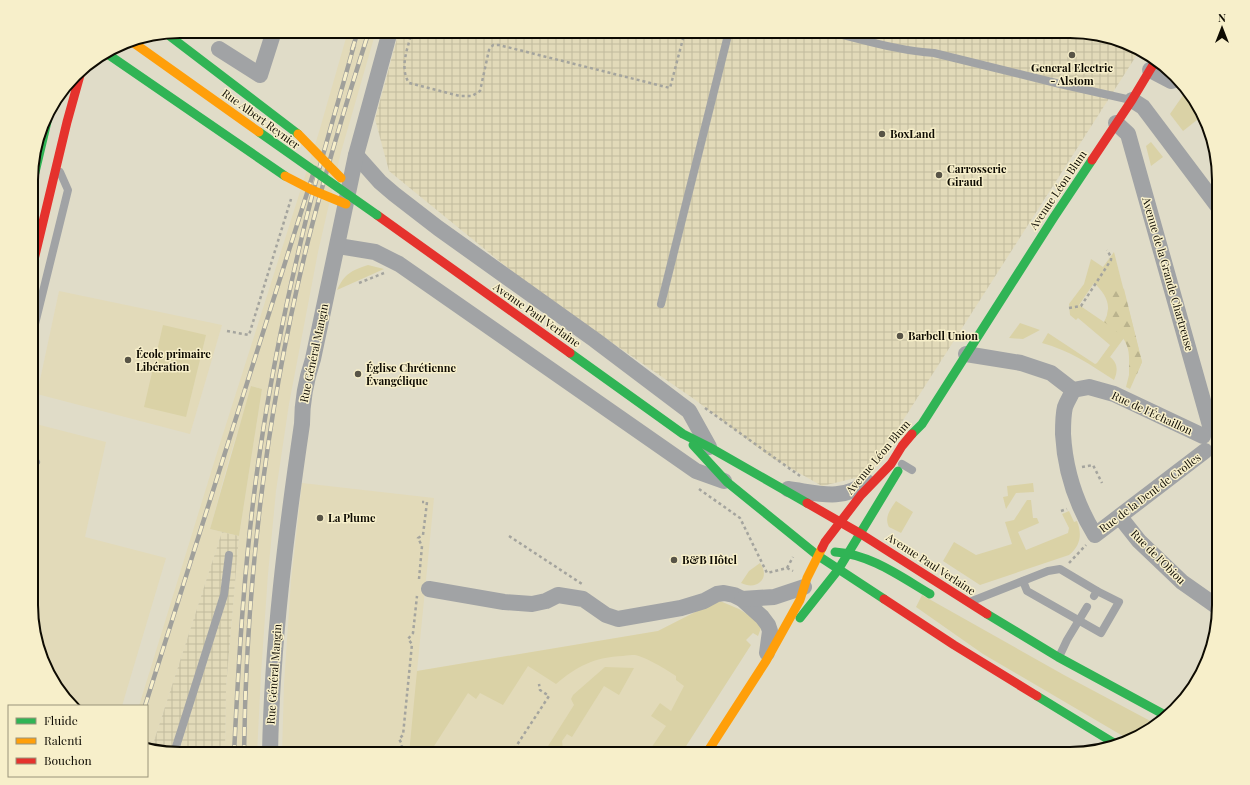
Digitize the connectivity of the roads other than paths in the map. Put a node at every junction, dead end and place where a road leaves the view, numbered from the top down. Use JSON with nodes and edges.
{"nodes":[{"id":1,"x":172,"y":38,"type":"edge"},
{"id":2,"x":272,"y":38,"type":"edge"},
{"id":3,"x":388,"y":38,"type":"edge"},
{"id":4,"x":727,"y":38,"type":"edge"},
{"id":5,"x":856,"y":38,"type":"edge"},
{"id":6,"x":137,"y":45,"type":"edge"},
{"id":7,"x":219,"y":49,"type":"dead end"},
{"id":8,"x":111,"y":56,"type":"edge"},
{"id":9,"x":1153,"y":65,"type":"edge"},
{"id":10,"x":78,"y":81,"type":"edge"},
{"id":11,"x":1171,"y":81,"type":"edge"},
{"id":12,"x":1132,"y":100,"type":"junction"},
{"id":13,"x":1116,"y":123,"type":"junction"},
{"id":14,"x":356,"y":155,"type":"junction"},
{"id":15,"x":56,"y":166,"type":"junction"},
{"id":16,"x":1212,"y":199,"type":"edge"},
{"id":17,"x":377,"y":215,"type":"junction"},
{"id":18,"x":38,"y":242,"type":"edge"},
{"id":19,"x":338,"y":246,"type":"junction"},
{"id":20,"x":661,"y":304,"type":"dead end"},
{"id":21,"x":38,"y":312,"type":"edge"},
{"id":22,"x":966,"y":354,"type":"junction"},
{"id":23,"x":1073,"y":390,"type":"junction"},
{"id":24,"x":922,"y":424,"type":"junction"},
{"id":25,"x":683,"y":434,"type":"junction"},
{"id":26,"x":1211,"y":440,"type":"edge"},
{"id":27,"x":709,"y":447,"type":"junction"},
{"id":28,"x":896,"y":464,"type":"junction"},
{"id":29,"x":912,"y":470,"type":"dead end"},
{"id":30,"x":727,"y":482,"type":"junction"},
{"id":31,"x":781,"y":488,"type":"junction"},
{"id":32,"x":772,"y":507,"type":"dead end"},
{"id":33,"x":1120,"y":517,"type":"junction"},
{"id":34,"x":840,"y":521,"type":"junction"},
{"id":35,"x":861,"y":534,"type":"junction"},
{"id":36,"x":815,"y":536,"type":"dead end"},
{"id":37,"x":825,"y":542,"type":"junction"},
{"id":38,"x":843,"y":543,"type":"junction"},
{"id":39,"x":229,"y":555,"type":"dead end"},
{"id":40,"x":817,"y":555,"type":"junction"},
{"id":41,"x":834,"y":567,"type":"junction"},
{"id":42,"x":1023,"y":581,"type":"junction"},
{"id":43,"x":804,"y":587,"type":"junction"},
{"id":44,"x":422,"y":588,"type":"road end"},
{"id":45,"x":742,"y":599,"type":"junction"},
{"id":46,"x":942,"y":600,"type":"dead end"},
{"id":47,"x":1212,"y":603,"type":"edge"},
{"id":48,"x":965,"y":606,"type":"junction"},
{"id":49,"x":1087,"y":607,"type":"dead end"},
{"id":50,"x":1079,"y":620,"type":"junction"},
{"id":51,"x":1058,"y":657,"type":"junction"},
{"id":52,"x":766,"y":661,"type":"junction"},
{"id":53,"x":1162,"y":714,"type":"edge"},
{"id":54,"x":1110,"y":741,"type":"edge"},
{"id":55,"x":176,"y":747,"type":"edge"},
{"id":56,"x":270,"y":747,"type":"edge"},
{"id":57,"x":711,"y":747,"type":"edge"}],
"edges":[{"from":1,"to":17,"type":"main road","bridge":true},
{"from":2,"to":7,"type":"street"},
{"from":3,"to":14,"type":"street","name":"Rue Général Mangin"},
{"from":4,"to":20,"type":"lane"},
{"from":5,"to":12,"type":"lane"},
{"from":6,"to":17,"type":"main road","name":"Rue Albert Reynier","bridge":true},
{"from":8,"to":17,"type":"main road","bridge":true},
{"from":9,"to":11,"type":"street"},
{"from":9,"to":12,"type":"main road","name":"Avenue Léon Blum"},
{"from":10,"to":15,"type":"main road"},
{"from":12,"to":13,"type":"main road","name":"Avenue Léon Blum"},
{"from":12,"to":16,"type":"street"},
{"from":13,"to":22,"type":"main road","name":"Avenue Léon Blum"},
{"from":13,"to":26,"type":"street","name":"Avenue de la Grande Chartreuse"},
{"from":14,"to":19,"type":"street","name":"Rue Général Mangin"},
{"from":14,"to":27,"type":"street"},
{"from":15,"to":18,"type":"main road"},
{"from":15,"to":21,"type":"lane"},
{"from":17,"to":25,"type":"main road","name":"Avenue Paul Verlaine"},
{"from":19,"to":30,"type":"street"},
{"from":19,"to":56,"type":"street","name":"Rue Général Mangin"},
{"from":22,"to":23,"type":"street"},
{"from":22,"to":24,"type":"main road","name":"Avenue Léon Blum"},
{"from":23,"to":26,"type":"street","name":"Rue de l'Échaillon"},
{"from":23,"to":33,"type":"street","name":"Rue de la Dent de Crolles"},
{"from":24,"to":28,"type":"main road","name":"Avenue Léon Blum"},
{"from":24,"to":28,"type":"main road"},
{"from":25,"to":27,"type":"main road","name":"Avenue Paul Verlaine"},
{"from":25,"to":30,"type":"main road","name":"Avenue Paul Verlaine"},
{"from":26,"to":33,"type":"street","name":"Rue de la Dent de Crolles"},
{"from":27,"to":31,"type":"main road","name":"Avenue Paul Verlaine"},
{"from":28,"to":29,"type":"lane"},
{"from":28,"to":31,"type":"street"},
{"from":28,"to":34,"type":"main road","name":"Avenue Léon Blum"},
{"from":28,"to":35,"type":"main road"},
{"from":28,"to":38,"type":"main road"},
{"from":30,"to":32,"type":"main road"},
{"from":30,"to":40,"type":"main road","name":"Avenue Paul Verlaine"},
{"from":31,"to":34,"type":"main road","name":"Avenue Paul Verlaine"},
{"from":33,"to":47,"type":"street","name":"Rue de l'Obiou"},
{"from":34,"to":37,"type":"main road","name":"Avenue Léon Blum"},
{"from":34,"to":38,"type":"main road","name":"Avenue Paul Verlaine"},
{"from":34,"to":38,"type":"main road"},
{"from":35,"to":38,"type":"main road","name":"Avenue Paul Verlaine"},
{"from":35,"to":38,"type":"main road"},
{"from":35,"to":38,"type":"main road"},
{"from":35,"to":48,"type":"main road","name":"Avenue Paul Verlaine"},
{"from":36,"to":37,"type":"main road"},
{"from":37,"to":38,"type":"main road"},
{"from":37,"to":40,"type":"main road","name":"Avenue Léon Blum"},
{"from":38,"to":40,"type":"main road"},
{"from":38,"to":41,"type":"main road"},
{"from":38,"to":41,"type":"main road"},
{"from":38,"to":46,"type":"main road"},
{"from":39,"to":55,"type":"lane"},
{"from":40,"to":41,"type":"main road","name":"Avenue Paul Verlaine"},
{"from":40,"to":43,"type":"main road","name":"Avenue Léon Blum"},
{"from":41,"to":52,"type":"main road"},
{"from":41,"to":54,"type":"main road","name":"Avenue Paul Verlaine"},
{"from":42,"to":48,"type":"lane"},
{"from":42,"to":50,"type":"lane"},
{"from":42,"to":50,"type":"lane"},
{"from":43,"to":45,"type":"street"},
{"from":43,"to":52,"type":"main road","name":"Avenue Léon Blum"},
{"from":44,"to":45,"type":"street"},
{"from":45,"to":52,"type":"street"},
{"from":48,"to":51,"type":"main road","name":"Avenue Paul Verlaine"},
{"from":49,"to":50,"type":"lane"},
{"from":50,"to":51,"type":"lane"},
{"from":51,"to":53,"type":"main road","name":"Avenue Paul Verlaine"},
{"from":52,"to":57,"type":"main road","name":"Avenue Léon Blum"}]}
